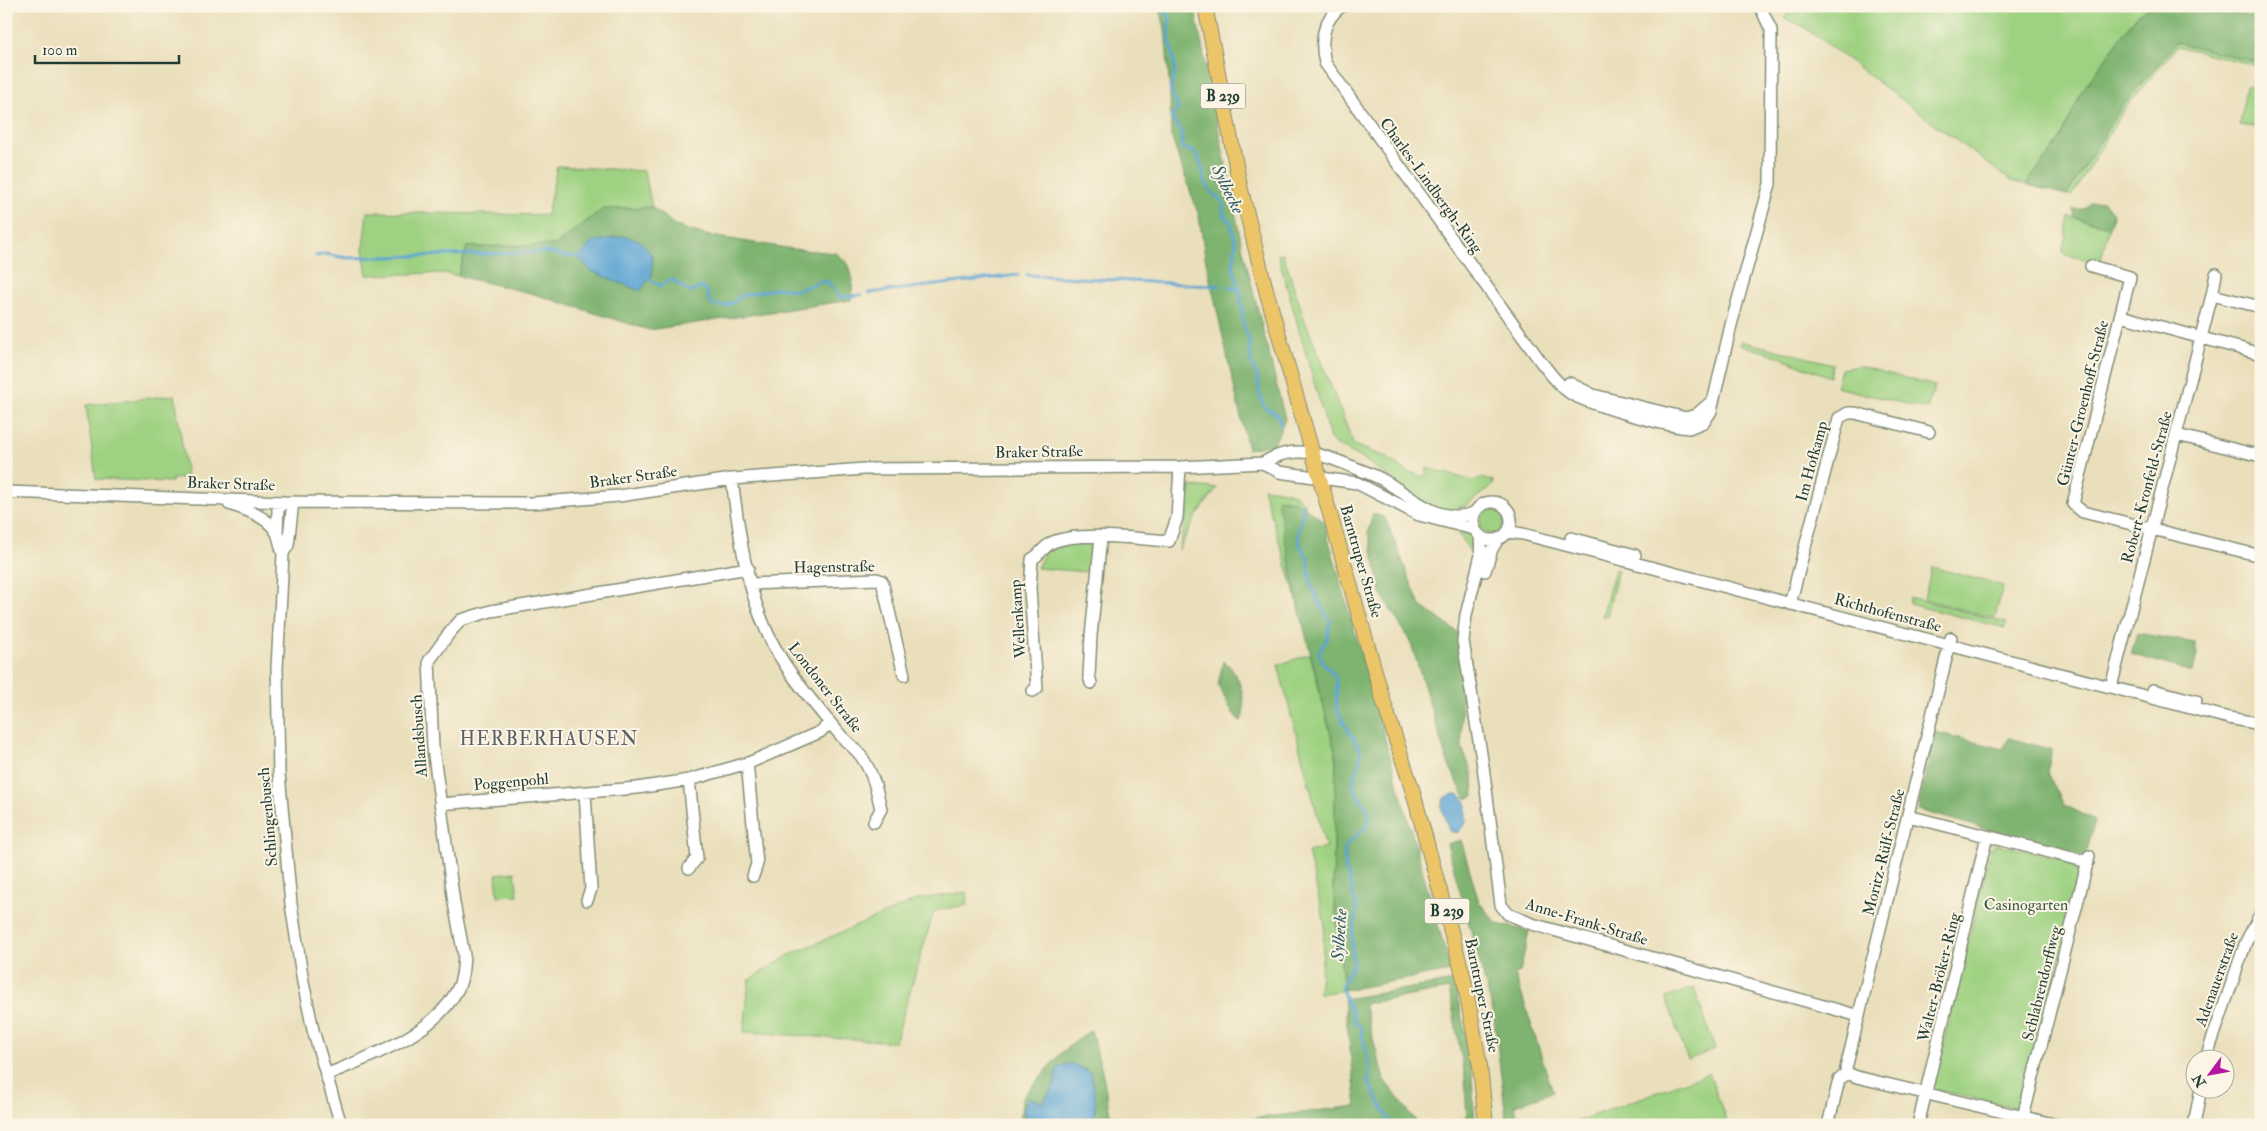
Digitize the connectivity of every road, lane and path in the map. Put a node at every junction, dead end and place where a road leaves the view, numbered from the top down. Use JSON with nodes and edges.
{"nodes":[{"id":1,"x":1205,"y":6,"type":"edge"},
{"id":2,"x":1342,"y":6,"type":"edge"},
{"id":3,"x":1760,"y":6,"type":"edge"},
{"id":4,"x":2091,"y":266,"type":"dead end"},
{"id":5,"x":2216,"y":274,"type":"dead end"},
{"id":6,"x":2212,"y":295,"type":"junction"},
{"id":7,"x":2261,"y":307,"type":"edge"},
{"id":8,"x":2121,"y":316,"type":"junction"},
{"id":9,"x":2200,"y":338,"type":"junction"},
{"id":10,"x":2261,"y":354,"type":"edge"},
{"id":11,"x":1929,"y":432,"type":"dead end"},
{"id":12,"x":2177,"y":435,"type":"junction"},
{"id":13,"x":1313,"y":452,"type":"junction"},
{"id":14,"x":2261,"y":456,"type":"edge"},
{"id":15,"x":1263,"y":462,"type":"junction"},
{"id":16,"x":1180,"y":467,"type":"junction"},
{"id":17,"x":1320,"y":476,"type":"junction"},
{"id":18,"x":732,"y":479,"type":"junction"},
{"id":19,"x":6,"y":492,"type":"edge"},
{"id":20,"x":215,"y":499,"type":"junction"},
{"id":21,"x":289,"y":502,"type":"junction"},
{"id":22,"x":1474,"y":513,"type":"junction"},
{"id":23,"x":1509,"y":527,"type":"junction"},
{"id":24,"x":2151,"y":529,"type":"junction"},
{"id":25,"x":277,"y":533,"type":"junction"},
{"id":26,"x":1477,"y":533,"type":"junction"},
{"id":27,"x":1101,"y":537,"type":"junction"},
{"id":28,"x":1498,"y":539,"type":"junction"},
{"id":29,"x":283,"y":553,"type":"junction"},
{"id":30,"x":2261,"y":556,"type":"edge"},
{"id":31,"x":748,"y":568,"type":"junction"},
{"id":32,"x":750,"y":584,"type":"junction"},
{"id":33,"x":1791,"y":600,"type":"junction"},
{"id":34,"x":1950,"y":642,"type":"junction"},
{"id":35,"x":1466,"y":648,"type":"junction"},
{"id":36,"x":904,"y":675,"type":"dead end"},
{"id":37,"x":1091,"y":682,"type":"dead end"},
{"id":38,"x":2112,"y":684,"type":"junction"},
{"id":39,"x":1033,"y":691,"type":"dead end"},
{"id":40,"x":2261,"y":718,"type":"edge"},
{"id":41,"x":830,"y":723,"type":"junction"},
{"id":42,"x":2261,"y":724,"type":"edge"},
{"id":43,"x":747,"y":763,"type":"junction"},
{"id":44,"x":689,"y":780,"type":"junction"},
{"id":45,"x":585,"y":793,"type":"junction"},
{"id":46,"x":440,"y":804,"type":"junction"},
{"id":47,"x":1908,"y":816,"type":"junction"},
{"id":48,"x":874,"y":822,"type":"dead end"},
{"id":49,"x":1988,"y":836,"type":"junction"},
{"id":50,"x":689,"y":868,"type":"dead end"},
{"id":51,"x":753,"y":876,"type":"dead end"},
{"id":52,"x":587,"y":900,"type":"dead end"},
{"id":53,"x":2260,"y":914,"type":"edge"},
{"id":54,"x":1859,"y":1016,"type":"junction"},
{"id":55,"x":2209,"y":1048,"type":"edge"},
{"id":56,"x":1847,"y":1073,"type":"junction"},
{"id":57,"x":326,"y":1075,"type":"junction"},
{"id":58,"x":1926,"y":1092,"type":"junction"},
{"id":59,"x":2198,"y":1098,"type":"edge"},
{"id":60,"x":2022,"y":1121,"type":"edge"},
{"id":61,"x":341,"y":1125,"type":"edge"},
{"id":62,"x":1486,"y":1125,"type":"edge"},
{"id":63,"x":1828,"y":1125,"type":"edge"},
{"id":64,"x":1918,"y":1125,"type":"edge"},
{"id":65,"x":2057,"y":1125,"type":"edge"},
{"id":66,"x":2194,"y":1125,"type":"edge"}],
"edges":[{"from":1,"to":13,"type":"main road","name":"Barntruper Straße","number":"B 239"},
{"from":2,"to":3,"type":"street","name":"Charles-Lindbergh-Ring"},
{"from":4,"to":8,"type":"street","name":"Günter-Groenhoff-Straße"},
{"from":5,"to":6,"type":"street","name":"Robert-Kronfeld-Straße"},
{"from":6,"to":7,"type":"street"},
{"from":6,"to":9,"type":"street","name":"Robert-Kronfeld-Straße"},
{"from":8,"to":9,"type":"street","name":"Günter-Groenhoff-Straße"},
{"from":8,"to":24,"type":"street","name":"Günter-Groenhoff-Straße"},
{"from":9,"to":10,"type":"street","name":"Günter-Groenhoff-Straße"},
{"from":9,"to":12,"type":"street","name":"Robert-Kronfeld-Straße"},
{"from":11,"to":33,"type":"street","name":"Im Hofkamp"},
{"from":12,"to":14,"type":"street"},
{"from":12,"to":24,"type":"street","name":"Robert-Kronfeld-Straße"},
{"from":13,"to":15,"type":"street","name":"Braker Straße"},
{"from":13,"to":17,"type":"main road","name":"Barntruper Straße","number":"B 239"},
{"from":13,"to":22,"type":"street"},
{"from":15,"to":16,"type":"street","name":"Braker Straße"},
{"from":15,"to":17,"type":"street","name":"Braker Straße"},
{"from":16,"to":18,"type":"street","name":"Braker Straße"},
{"from":16,"to":27,"type":"street","name":"Wellenkamp"},
{"from":17,"to":26,"type":"street"},
{"from":17,"to":62,"type":"main road","name":"Barntruper Straße","number":"B 239"},
{"from":18,"to":21,"type":"street","name":"Braker Straße"},
{"from":18,"to":31,"type":"street","name":"Londoner Straße"},
{"from":19,"to":20,"type":"street","name":"Braker Straße"},
{"from":20,"to":21,"type":"street","name":"Braker Straße"},
{"from":20,"to":25,"type":"street"},
{"from":21,"to":25,"type":"street"},
{"from":21,"to":29,"type":"street","name":"Schlingenbusch"},
{"from":22,"to":23,"type":"street"},
{"from":22,"to":26,"type":"street"},
{"from":23,"to":28,"type":"street"},
{"from":23,"to":33,"type":"street","name":"Richthofenstraße"},
{"from":24,"to":30,"type":"street"},
{"from":24,"to":38,"type":"street","name":"Robert-Kronfeld-Straße"},
{"from":25,"to":29,"type":"street"},
{"from":26,"to":28,"type":"street"},
{"from":26,"to":35,"type":"street","name":"Anne-Frank-Straße"},
{"from":27,"to":37,"type":"street"},
{"from":27,"to":39,"type":"street","name":"Wellenkamp"},
{"from":28,"to":35,"type":"street","name":"Anne-Frank-Straße"},
{"from":29,"to":57,"type":"street","name":"Schlingenbusch"},
{"from":31,"to":32,"type":"street","name":"Londoner Straße"},
{"from":31,"to":46,"type":"street","name":"Allandsbusch"},
{"from":32,"to":36,"type":"street","name":"Hagenstraße"},
{"from":32,"to":41,"type":"street","name":"Londoner Straße"},
{"from":33,"to":34,"type":"street","name":"Richthofenstraße"},
{"from":34,"to":38,"type":"street","name":"Richthofenstraße"},
{"from":34,"to":47,"type":"street","name":"Moritz-Rülf-Straße"},
{"from":35,"to":54,"type":"street","name":"Anne-Frank-Straße"},
{"from":38,"to":40,"type":"street","name":"Richthofenstraße"},
{"from":38,"to":42,"type":"street","name":"Richthofenstraße"},
{"from":41,"to":43,"type":"street","name":"Poggenpohl"},
{"from":41,"to":48,"type":"street","name":"Londoner Straße"},
{"from":43,"to":44,"type":"street","name":"Poggenpohl"},
{"from":43,"to":51,"type":"street"},
{"from":44,"to":45,"type":"street","name":"Poggenpohl"},
{"from":44,"to":50,"type":"street"},
{"from":45,"to":46,"type":"street","name":"Poggenpohl"},
{"from":45,"to":52,"type":"street"},
{"from":46,"to":57,"type":"street","name":"Allandsbusch"},
{"from":47,"to":49,"type":"street"},
{"from":47,"to":54,"type":"street","name":"Moritz-Rülf-Straße"},
{"from":49,"to":58,"type":"street","name":"Walter-Bröker-Ring"},
{"from":49,"to":60,"type":"street","name":"Schlabrendorffweg"},
{"from":53,"to":55,"type":"street","name":"Adenauerstraße"},
{"from":54,"to":56,"type":"street","name":"Moritz-Rülf-Straße"},
{"from":56,"to":58,"type":"street"},
{"from":56,"to":63,"type":"street","name":"Moritz-Rülf-Straße"},
{"from":57,"to":61,"type":"street","name":"Schlingenbusch"},
{"from":58,"to":60,"type":"street"},
{"from":58,"to":64,"type":"street","name":"Walter-Bröker-Ring"},
{"from":59,"to":66,"type":"street"},
{"from":60,"to":65,"type":"street"}]}
